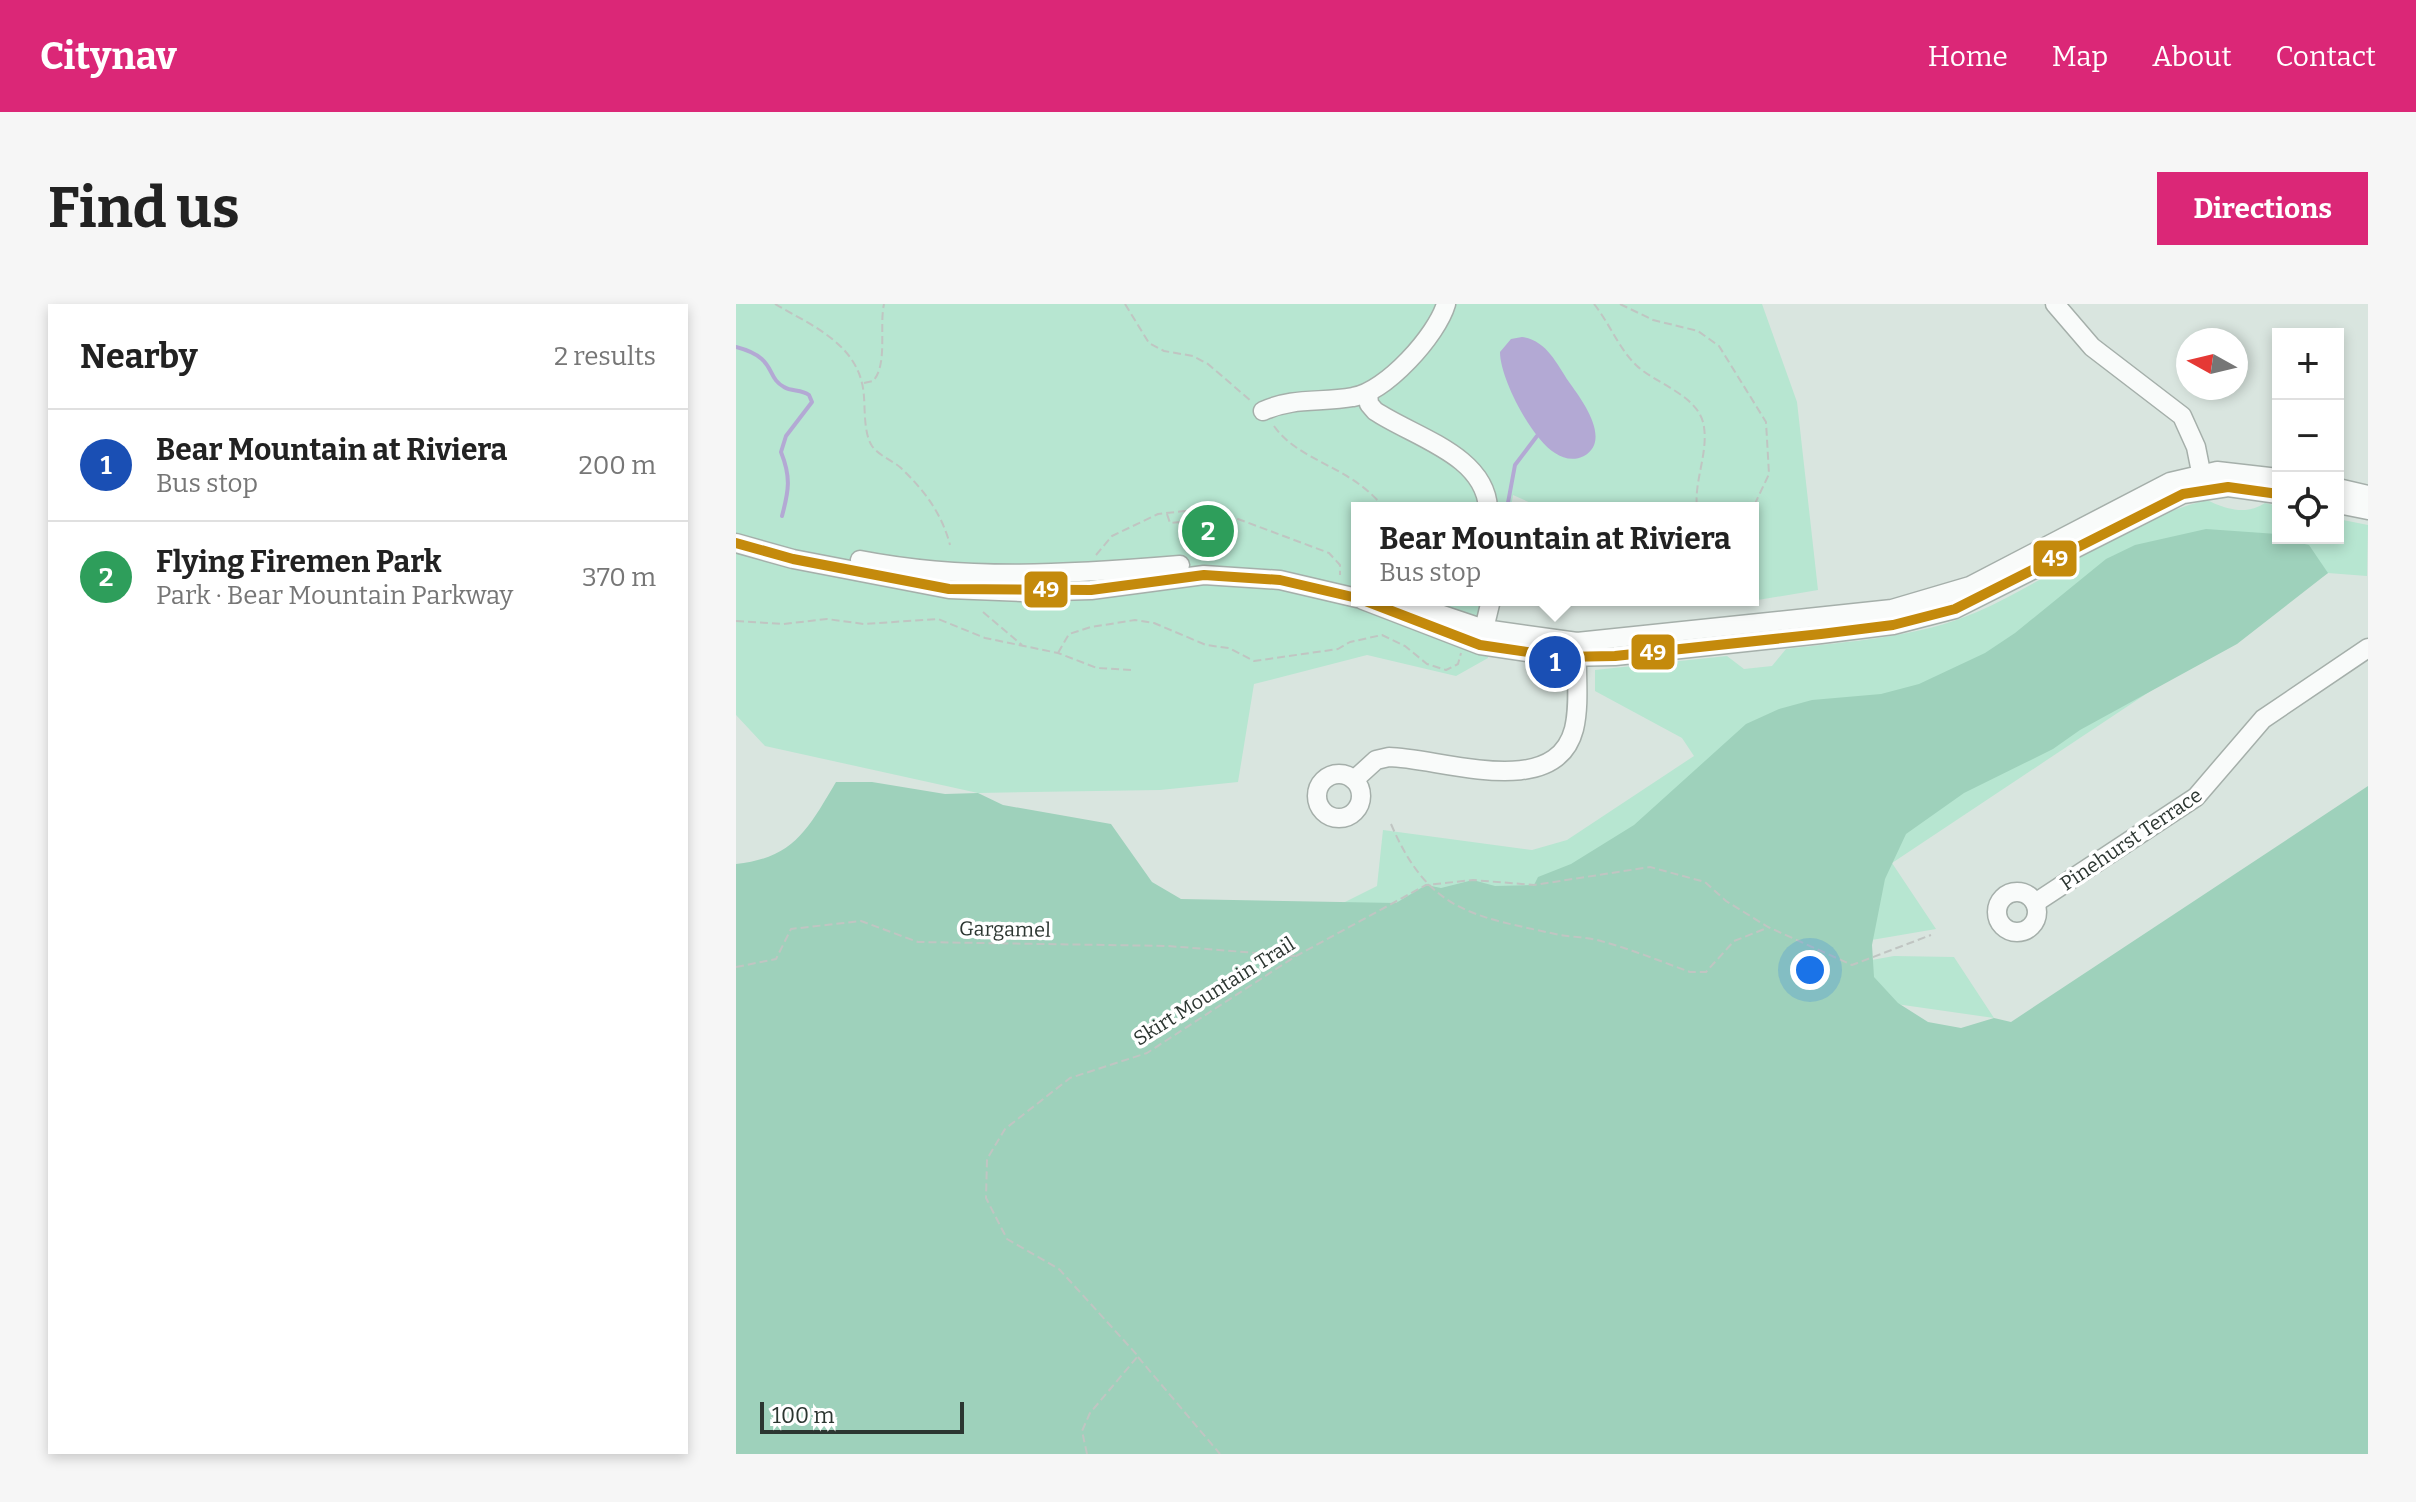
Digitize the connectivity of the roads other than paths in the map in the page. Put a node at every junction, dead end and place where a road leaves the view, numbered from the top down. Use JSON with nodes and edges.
{"nodes":[{"id":1,"x":1446,"y":304,"type":"edge"},
{"id":2,"x":2055,"y":304,"type":"edge"},
{"id":3,"x":1368,"y":393,"type":"junction"},
{"id":4,"x":1263,"y":411,"type":"dead end"},
{"id":5,"x":2272,"y":477,"type":"edge"},
{"id":6,"x":2203,"y":481,"type":"junction"},
{"id":7,"x":2344,"y":489,"type":"edge"},
{"id":8,"x":2272,"y":493,"type":"edge"},
{"id":9,"x":2368,"y":495,"type":"edge"},
{"id":10,"x":1487,"y":502,"type":"edge"},
{"id":11,"x":2344,"y":505,"type":"edge"},
{"id":12,"x":2368,"y":510,"type":"edge"},
{"id":13,"x":736,"y":531,"type":"edge"},
{"id":14,"x":736,"y":543,"type":"edge"},
{"id":15,"x":1349,"y":584,"type":"edge"},
{"id":16,"x":1351,"y":597,"type":"edge"},
{"id":17,"x":1379,"y":606,"type":"edge"},
{"id":18,"x":1416,"y":606,"type":"edge"},
{"id":19,"x":1490,"y":606,"type":"edge"},
{"id":20,"x":1484,"y":629,"type":"junction"},
{"id":21,"x":2368,"y":648,"type":"edge"},
{"id":22,"x":1577,"y":649,"type":"junction"},
{"id":23,"x":1354,"y":780,"type":"dead end"},
{"id":24,"x":2035,"y":903,"type":"dead end"}],
"edges":[{"from":1,"to":3,"type":"street"},
{"from":2,"to":6,"type":"street"},
{"from":3,"to":4,"type":"street"},
{"from":3,"to":10,"type":"street"},
{"from":5,"to":6,"type":"street"},
{"from":6,"to":8,"type":"street"},
{"from":6,"to":22,"type":"street"},
{"from":7,"to":9,"type":"street"},
{"from":11,"to":12,"type":"street"},
{"from":13,"to":15,"type":"street"},
{"from":14,"to":16,"type":"street"},
{"from":17,"to":22,"type":"street"},
{"from":18,"to":20,"type":"street"},
{"from":19,"to":20,"type":"street"},
{"from":20,"to":22,"type":"street"},
{"from":21,"to":24,"type":"street","name":"Pinehurst Terrace"},
{"from":22,"to":23,"type":"street"}]}
